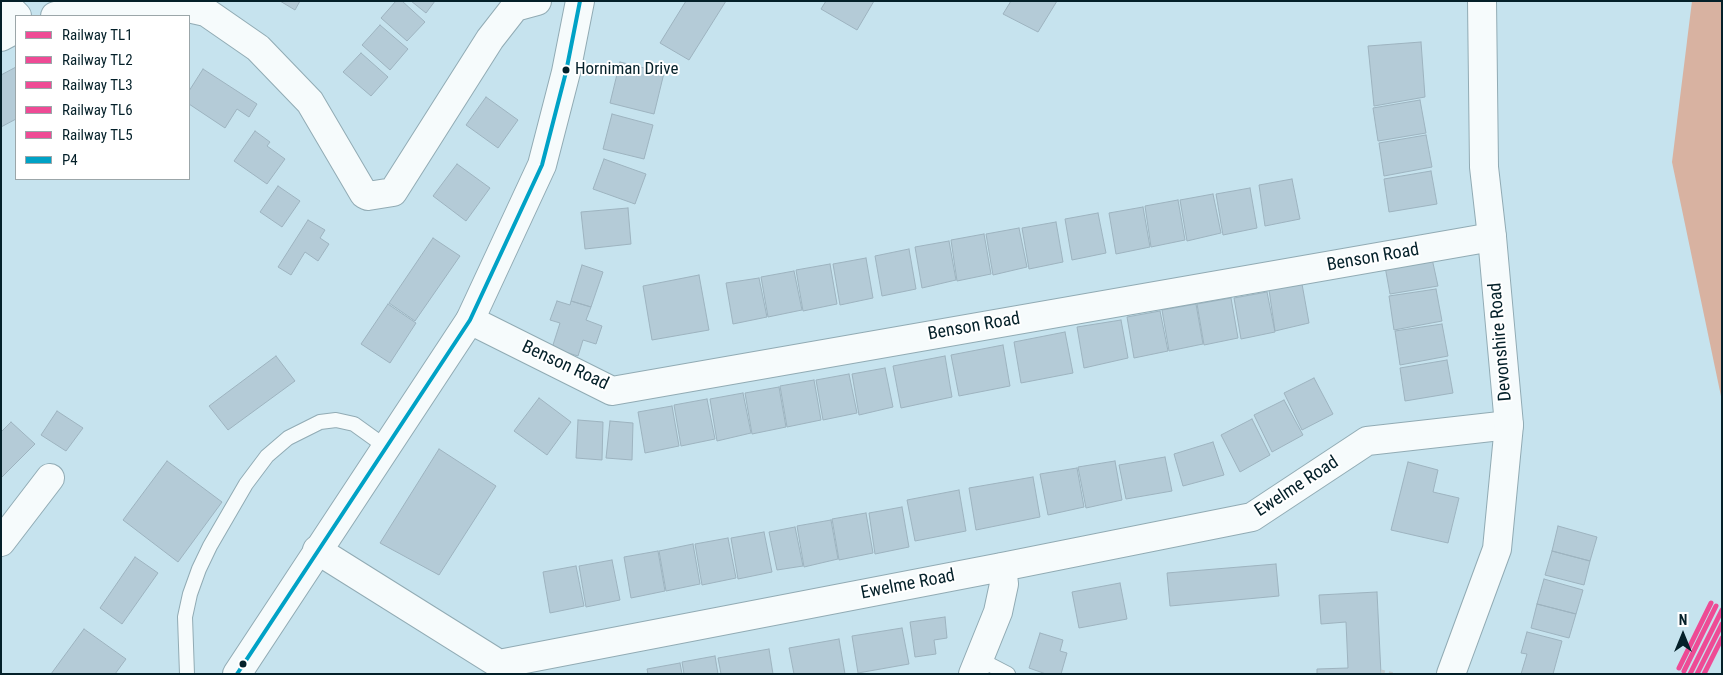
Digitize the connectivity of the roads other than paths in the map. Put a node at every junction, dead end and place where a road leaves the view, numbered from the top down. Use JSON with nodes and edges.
{"nodes":[{"id":1,"x":2,"y":1,"type":"edge"},
{"id":2,"x":537,"y":1,"type":"edge"},
{"id":3,"x":580,"y":1,"type":"edge"},
{"id":4,"x":1482,"y":1,"type":"edge"},
{"id":5,"x":16,"y":15,"type":"edge"},
{"id":6,"x":59,"y":15,"type":"edge"},
{"id":7,"x":15,"y":30,"type":"edge"},
{"id":8,"x":1,"y":37,"type":"edge"},
{"id":9,"x":1492,"y":237,"type":"junction"},
{"id":10,"x":470,"y":320,"type":"junction"},
{"id":11,"x":1509,"y":425,"type":"junction"},
{"id":12,"x":386,"y":447,"type":"junction"},
{"id":13,"x":50,"y":478,"type":"dead end"},
{"id":14,"x":1,"y":542,"type":"edge"},
{"id":15,"x":317,"y":550,"type":"junction"},
{"id":16,"x":1002,"y":567,"type":"junction"},
{"id":17,"x":976,"y":667,"type":"edge"},
{"id":18,"x":187,"y":674,"type":"edge"},
{"id":19,"x":237,"y":674,"type":"edge"},
{"id":20,"x":1008,"y":674,"type":"edge"},
{"id":21,"x":1451,"y":674,"type":"edge"}],
"edges":[{"from":1,"to":5,"type":"street"},
{"from":2,"to":6,"type":"street"},
{"from":3,"to":10,"type":"street"},
{"from":4,"to":9,"type":"street","name":"Devonshire Road"},
{"from":7,"to":8,"type":"street"},
{"from":9,"to":10,"type":"street","name":"Benson Road"},
{"from":9,"to":11,"type":"street","name":"Devonshire Road"},
{"from":10,"to":12,"type":"street"},
{"from":11,"to":16,"type":"street","name":"Ewelme Road"},
{"from":11,"to":21,"type":"street","name":"Devonshire Road"},
{"from":12,"to":15,"type":"street"},
{"from":12,"to":18,"type":"lane"},
{"from":13,"to":14,"type":"street"},
{"from":15,"to":16,"type":"street","name":"Ewelme Road"},
{"from":15,"to":19,"type":"street"},
{"from":16,"to":17,"type":"street"},
{"from":17,"to":20,"type":"lane"}]}
